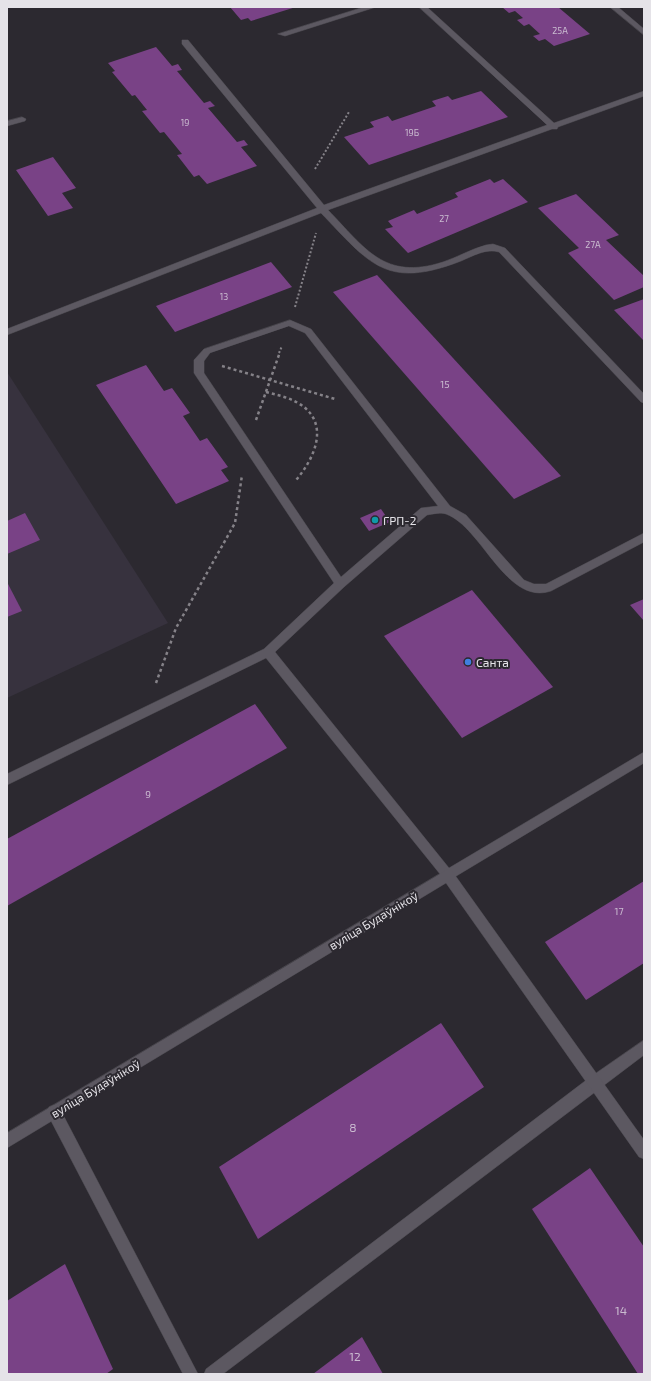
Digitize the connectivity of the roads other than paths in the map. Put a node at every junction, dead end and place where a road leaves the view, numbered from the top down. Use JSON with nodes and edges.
{"nodes":[{"id":1,"x":372,"y":7,"type":"edge"},
{"id":2,"x":423,"y":7,"type":"edge"},
{"id":3,"x":614,"y":7,"type":"edge"},
{"id":4,"x":644,"y":33,"type":"edge"},
{"id":5,"x":282,"y":34,"type":"dead end"},
{"id":6,"x":185,"y":42,"type":"dead end"},
{"id":7,"x":644,"y":93,"type":"edge"},
{"id":8,"x":22,"y":119,"type":"dead end"},
{"id":9,"x":7,"y":124,"type":"edge"},
{"id":10,"x":554,"y":127,"type":"junction"},
{"id":11,"x":322,"y":209,"type":"junction"},
{"id":12,"x":7,"y":332,"type":"edge"},
{"id":13,"x":644,"y":400,"type":"edge"},
{"id":14,"x":446,"y":509,"type":"junction"},
{"id":15,"x":644,"y":537,"type":"edge"},
{"id":16,"x":340,"y":584,"type":"junction"},
{"id":17,"x":268,"y":652,"type":"junction"},
{"id":18,"x":644,"y":757,"type":"edge"},
{"id":19,"x":7,"y":780,"type":"edge"},
{"id":20,"x":448,"y":875,"type":"junction"},
{"id":21,"x":644,"y":1047,"type":"edge"},
{"id":22,"x":594,"y":1083,"type":"junction"},
{"id":23,"x":54,"y":1112,"type":"junction"},
{"id":24,"x":7,"y":1140,"type":"edge"},
{"id":25,"x":644,"y":1152,"type":"edge"},
{"id":26,"x":191,"y":1374,"type":"edge"},
{"id":27,"x":211,"y":1374,"type":"edge"}],
"edges":[{"from":1,"to":5,"type":"street"},
{"from":2,"to":10,"type":"street"},
{"from":3,"to":4,"type":"street"},
{"from":6,"to":11,"type":"street"},
{"from":7,"to":10,"type":"street"},
{"from":8,"to":9,"type":"street"},
{"from":10,"to":11,"type":"street"},
{"from":11,"to":12,"type":"street"},
{"from":11,"to":13,"type":"street"},
{"from":14,"to":15,"type":"street"},
{"from":14,"to":16,"type":"street"},
{"from":14,"to":16,"type":"street"},
{"from":16,"to":17,"type":"street"},
{"from":17,"to":19,"type":"street"},
{"from":17,"to":20,"type":"street"},
{"from":18,"to":20,"type":"street","name":"вуліца Будаўнікоў"},
{"from":20,"to":22,"type":"street"},
{"from":20,"to":23,"type":"street","name":"вуліца Будаўнікоў"},
{"from":21,"to":22,"type":"street"},
{"from":22,"to":25,"type":"street"},
{"from":22,"to":27,"type":"street"},
{"from":23,"to":24,"type":"street","name":"вуліца Будаўнікоў"},
{"from":23,"to":26,"type":"street"}]}
